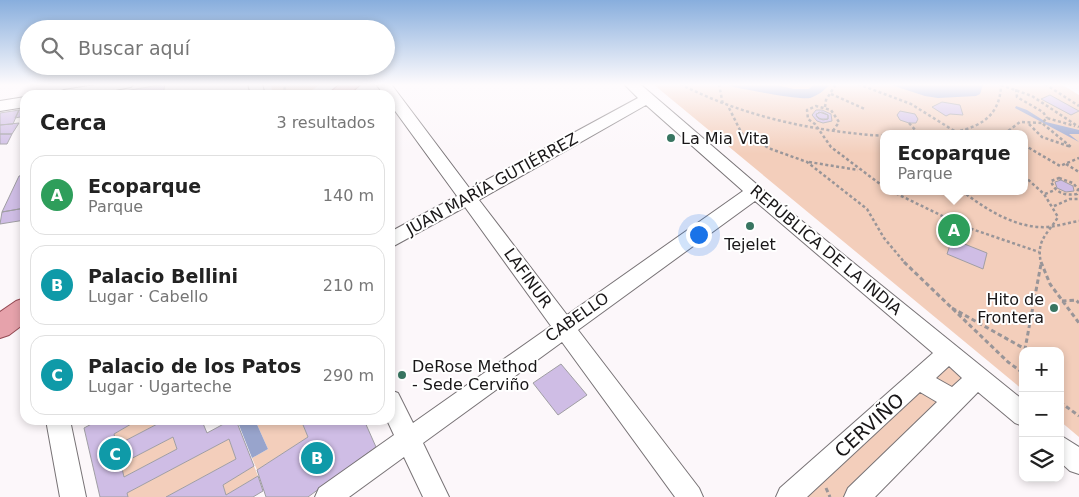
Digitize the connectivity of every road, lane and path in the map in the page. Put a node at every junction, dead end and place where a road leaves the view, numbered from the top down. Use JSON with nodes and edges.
{"nodes":[{"id":1,"x":400,"y":107,"type":"edge"},
{"id":2,"x":631,"y":107,"type":"edge"},
{"id":3,"x":658,"y":107,"type":"edge"},
{"id":4,"x":813,"y":107,"type":"edge"},
{"id":5,"x":825,"y":107,"type":"edge"},
{"id":6,"x":861,"y":107,"type":"edge"},
{"id":7,"x":916,"y":107,"type":"edge"},
{"id":8,"x":997,"y":107,"type":"edge"},
{"id":9,"x":1035,"y":107,"type":"edge"},
{"id":10,"x":1048,"y":107,"type":"edge"},
{"id":11,"x":729,"y":108,"type":"joint"},
{"id":12,"x":865,"y":109,"type":"dead end"},
{"id":13,"x":1047,"y":118,"type":"junction"},
{"id":14,"x":1043,"y":122,"type":"junction"},
{"id":15,"x":909,"y":123,"type":"dead end"},
{"id":16,"x":1029,"y":124,"type":"junction"},
{"id":17,"x":1079,"y":127,"type":"edge"},
{"id":18,"x":818,"y":130,"type":"junction"},
{"id":19,"x":915,"y":130,"type":"edge"},
{"id":20,"x":953,"y":130,"type":"edge"},
{"id":21,"x":965,"y":130,"type":"edge"},
{"id":22,"x":1009,"y":130,"type":"edge"},
{"id":23,"x":833,"y":132,"type":"junction"},
{"id":24,"x":880,"y":136,"type":"edge"},
{"id":25,"x":1028,"y":148,"type":"edge"},
{"id":26,"x":1079,"y":158,"type":"edge"},
{"id":27,"x":807,"y":162,"type":"junction"},
{"id":28,"x":1066,"y":164,"type":"junction"},
{"id":29,"x":860,"y":171,"type":"junction"},
{"id":30,"x":1079,"y":172,"type":"edge"},
{"id":31,"x":1028,"y":180,"type":"edge"},
{"id":32,"x":880,"y":184,"type":"edge"},
{"id":33,"x":1055,"y":190,"type":"junction"},
{"id":34,"x":755,"y":192,"type":"junction"},
{"id":35,"x":1044,"y":194,"type":"junction"},
{"id":36,"x":898,"y":195,"type":"edge"},
{"id":37,"x":968,"y":195,"type":"edge"},
{"id":38,"x":468,"y":197,"type":"junction"},
{"id":39,"x":1079,"y":199,"type":"edge"},
{"id":40,"x":1054,"y":206,"type":"junction"},
{"id":41,"x":1079,"y":221,"type":"edge"},
{"id":42,"x":1054,"y":225,"type":"junction"},
{"id":43,"x":395,"y":238,"type":"edge"},
{"id":44,"x":1039,"y":252,"type":"junction"},
{"id":45,"x":1041,"y":264,"type":"junction"},
{"id":46,"x":1062,"y":302,"type":"junction"},
{"id":47,"x":1079,"y":303,"type":"edge"},
{"id":48,"x":949,"y":306,"type":"junction"},
{"id":49,"x":20,"y":313,"type":"edge"},
{"id":50,"x":1079,"y":323,"type":"edge"},
{"id":51,"x":0,"y":327,"type":"edge"},
{"id":52,"x":563,"y":327,"type":"junction"},
{"id":53,"x":948,"y":352,"type":"junction"},
{"id":54,"x":1019,"y":370,"type":"edge"},
{"id":55,"x":978,"y":377,"type":"junction"},
{"id":56,"x":918,"y":381,"type":"junction"},
{"id":57,"x":1064,"y":405,"type":"edge"},
{"id":58,"x":950,"y":406,"type":"junction"},
{"id":59,"x":395,"y":411,"type":"edge"},
{"id":60,"x":1019,"y":412,"type":"edge"},
{"id":61,"x":1079,"y":416,"type":"edge"},
{"id":62,"x":59,"y":425,"type":"edge"},
{"id":63,"x":408,"y":438,"type":"junction"},
{"id":64,"x":1064,"y":449,"type":"edge"},
{"id":65,"x":1079,"y":462,"type":"edge"},
{"id":66,"x":73,"y":497,"type":"edge"},
{"id":67,"x":328,"y":497,"type":"edge"},
{"id":68,"x":436,"y":497,"type":"edge"},
{"id":69,"x":690,"y":497,"type":"edge"},
{"id":70,"x":789,"y":497,"type":"edge"},
{"id":71,"x":857,"y":497,"type":"edge"}],
"edges":[{"from":1,"to":38,"type":"street","name":"LAFINUR"},
{"from":2,"to":38,"type":"street","name":"JUAN MARÍA GUTIÉRREZ"},
{"from":3,"to":34,"type":"street","name":"REPÚBLICA DE LA INDIA"},
{"from":4,"to":18,"type":"path"},
{"from":5,"to":23,"type":"path"},
{"from":6,"to":12,"type":"path"},
{"from":7,"to":20,"type":"path"},
{"from":8,"to":21,"type":"path"},
{"from":9,"to":13,"type":"path"},
{"from":10,"to":17,"type":"path"},
{"from":11,"to":18,"type":"path"},
{"from":11,"to":27,"type":"path"},
{"from":13,"to":14,"type":"path"},
{"from":13,"to":17,"type":"path"},
{"from":14,"to":16,"type":"path"},
{"from":14,"to":16,"type":"path"},
{"from":15,"to":19,"type":"path"},
{"from":16,"to":22,"type":"path"},
{"from":18,"to":23,"type":"path"},
{"from":18,"to":29,"type":"path"},
{"from":23,"to":24,"type":"path"},
{"from":25,"to":28,"type":"path"},
{"from":26,"to":28,"type":"path"},
{"from":27,"to":29,"type":"path"},
{"from":27,"to":48,"type":"path"},
{"from":28,"to":30,"type":"path"},
{"from":29,"to":32,"type":"path"},
{"from":31,"to":35,"type":"path"},
{"from":33,"to":33,"type":"path"},
{"from":33,"to":35,"type":"path"},
{"from":34,"to":52,"type":"street","name":"CABELLO"},
{"from":34,"to":53,"type":"street","name":"REPÚBLICA DE LA INDIA"},
{"from":35,"to":40,"type":"path"},
{"from":36,"to":44,"type":"path"},
{"from":37,"to":42,"type":"path"},
{"from":38,"to":43,"type":"street","name":"JUAN MARÍA GUTIÉRREZ"},
{"from":38,"to":52,"type":"street","name":"LAFINUR"},
{"from":39,"to":40,"type":"path"},
{"from":40,"to":42,"type":"path"},
{"from":41,"to":42,"type":"path"},
{"from":42,"to":44,"type":"path"},
{"from":44,"to":45,"type":"path"},
{"from":45,"to":46,"type":"path"},
{"from":45,"to":48,"type":"path"},
{"from":46,"to":47,"type":"path"},
{"from":46,"to":50,"type":"path"},
{"from":48,"to":54,"type":"path"},
{"from":49,"to":51,"type":"main road"},
{"from":52,"to":63,"type":"street","name":"CABELLO"},
{"from":52,"to":69,"type":"street","name":"LAFINUR"},
{"from":53,"to":55,"type":"street","name":"REPÚBLICA DE LA INDIA"},
{"from":53,"to":56,"type":"street","name":"CERVIÑO"},
{"from":55,"to":58,"type":"street"},
{"from":55,"to":60,"type":"street","name":"REPÚBLICA DE LA INDIA"},
{"from":56,"to":58,"type":"street"},
{"from":56,"to":70,"type":"street","name":"CERVIÑO"},
{"from":57,"to":61,"type":"path"},
{"from":58,"to":71,"type":"street"},
{"from":59,"to":63,"type":"street"},
{"from":62,"to":66,"type":"street"},
{"from":63,"to":67,"type":"street","name":"CABELLO"},
{"from":63,"to":68,"type":"street"},
{"from":64,"to":65,"type":"street"}]}
